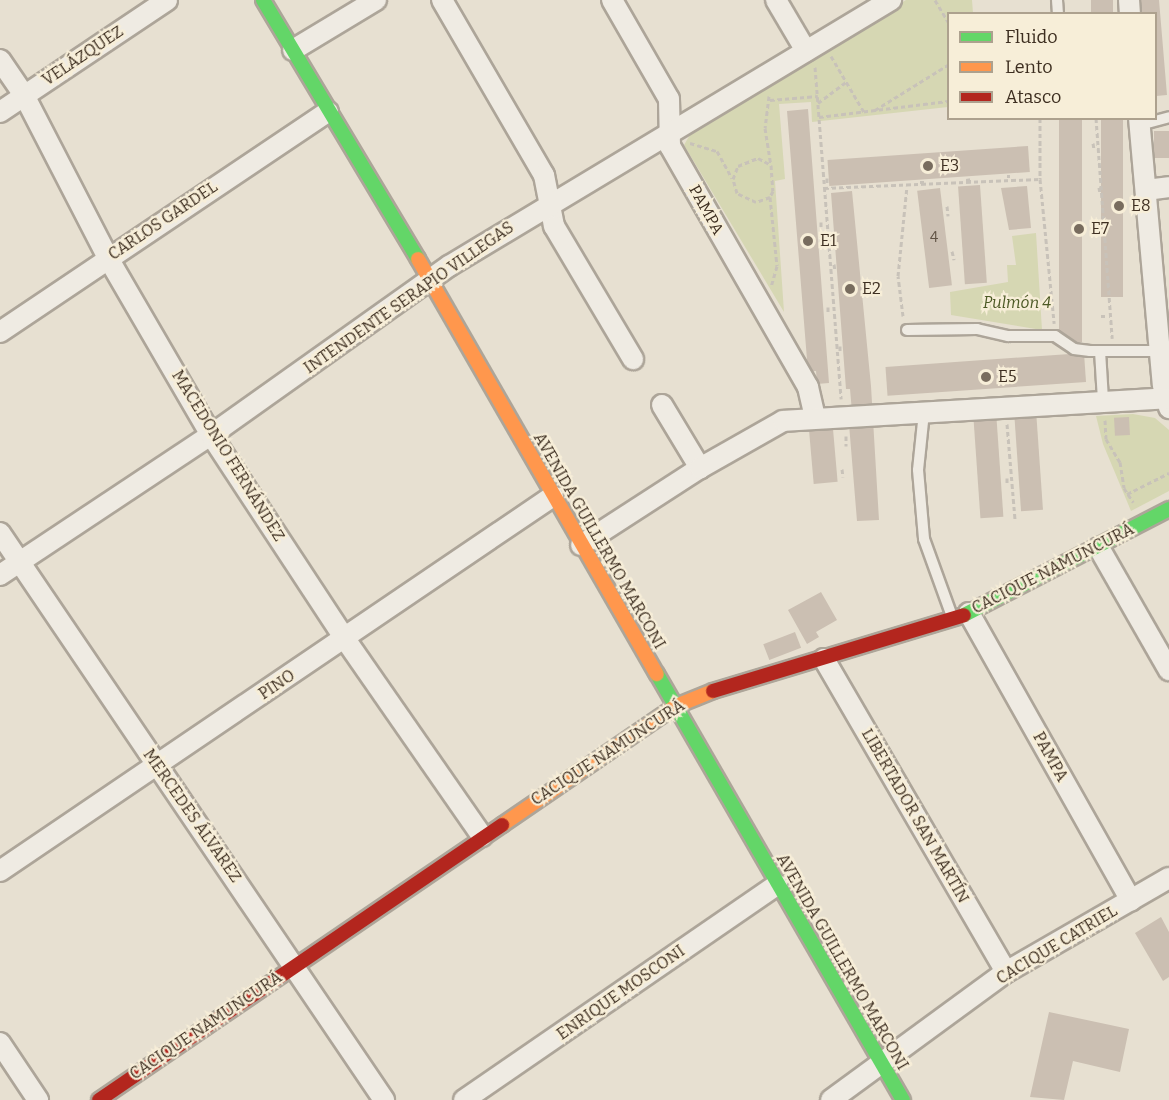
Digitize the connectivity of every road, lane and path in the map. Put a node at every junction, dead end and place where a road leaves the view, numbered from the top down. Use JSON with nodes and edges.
{"nodes":[{"id":1,"x":167,"y":0,"type":"edge"},
{"id":2,"x":263,"y":0,"type":"edge"},
{"id":3,"x":376,"y":0,"type":"edge"},
{"id":4,"x":442,"y":0,"type":"edge"},
{"id":5,"x":612,"y":0,"type":"edge"},
{"id":6,"x":776,"y":0,"type":"edge"},
{"id":7,"x":891,"y":0,"type":"edge"},
{"id":8,"x":934,"y":0,"type":"edge"},
{"id":9,"x":947,"y":20,"type":"edge"},
{"id":10,"x":814,"y":47,"type":"junction"},
{"id":11,"x":293,"y":50,"type":"junction"},
{"id":12,"x":0,"y":60,"type":"edge"},
{"id":13,"x":947,"y":66,"type":"edge"},
{"id":14,"x":762,"y":78,"type":"junction"},
{"id":15,"x":846,"y":81,"type":"junction"},
{"id":16,"x":24,"y":95,"type":"junction"},
{"id":17,"x":818,"y":96,"type":"junction"},
{"id":18,"x":770,"y":100,"type":"junction"},
{"id":19,"x":947,"y":101,"type":"edge"},
{"id":20,"x":818,"y":103,"type":"junction"},
{"id":21,"x":874,"y":111,"type":"junction"},
{"id":22,"x":0,"y":112,"type":"edge"},
{"id":23,"x":328,"y":112,"type":"junction"},
{"id":24,"x":864,"y":112,"type":"junction"},
{"id":25,"x":819,"y":117,"type":"junction"},
{"id":26,"x":1040,"y":120,"type":"edge"},
{"id":27,"x":1096,"y":120,"type":"edge"},
{"id":28,"x":1139,"y":122,"type":"edge"},
{"id":29,"x":669,"y":141,"type":"junction"},
{"id":30,"x":1093,"y":143,"type":"dead end"},
{"id":31,"x":1094,"y":149,"type":"dead end"},
{"id":32,"x":771,"y":165,"type":"junction"},
{"id":33,"x":827,"y":178,"type":"dead end"},
{"id":34,"x":733,"y":179,"type":"junction"},
{"id":35,"x":972,"y":179,"type":"dead end"},
{"id":36,"x":1040,"y":179,"type":"junction"},
{"id":37,"x":966,"y":180,"type":"dead end"},
{"id":38,"x":920,"y":182,"type":"dead end"},
{"id":39,"x":927,"y":182,"type":"dead end"},
{"id":40,"x":827,"y":183,"type":"dead end"},
{"id":41,"x":876,"y":185,"type":"dead end"},
{"id":42,"x":882,"y":185,"type":"dead end"},
{"id":43,"x":907,"y":185,"type":"junction"},
{"id":44,"x":1098,"y":186,"type":"dead end"},
{"id":45,"x":824,"y":188,"type":"junction"},
{"id":46,"x":1169,"y":188,"type":"edge"},
{"id":47,"x":1146,"y":189,"type":"junction"},
{"id":48,"x":1100,"y":194,"type":"dead end"},
{"id":49,"x":770,"y":197,"type":"junction"},
{"id":50,"x":551,"y":202,"type":"junction"},
{"id":51,"x":947,"y":206,"type":"dead end"},
{"id":52,"x":948,"y":216,"type":"dead end"},
{"id":53,"x":821,"y":222,"type":"dead end"},
{"id":54,"x":821,"y":228,"type":"dead end"},
{"id":55,"x":1103,"y":231,"type":"dead end"},
{"id":56,"x":1103,"y":236,"type":"dead end"},
{"id":57,"x":952,"y":250,"type":"dead end"},
{"id":58,"x":108,"y":258,"type":"junction"},
{"id":59,"x":954,"y":260,"type":"dead end"},
{"id":60,"x":834,"y":264,"type":"dead end"},
{"id":61,"x":1106,"y":270,"type":"dead end"},
{"id":62,"x":835,"y":271,"type":"dead end"},
{"id":63,"x":1107,"y":278,"type":"dead end"},
{"id":64,"x":431,"y":282,"type":"junction"},
{"id":65,"x":756,"y":300,"type":"junction"},
{"id":66,"x":828,"y":307,"type":"dead end"},
{"id":67,"x":828,"y":312,"type":"dead end"},
{"id":68,"x":907,"y":330,"type":"joint"},
{"id":69,"x":0,"y":332,"type":"edge"},
{"id":70,"x":1055,"y":336,"type":"junction"},
{"id":71,"x":840,"y":346,"type":"dead end"},
{"id":72,"x":840,"y":351,"type":"dead end"},
{"id":73,"x":1100,"y":351,"type":"junction"},
{"id":74,"x":1113,"y":351,"type":"junction"},
{"id":75,"x":1160,"y":351,"type":"junction"},
{"id":76,"x":633,"y":359,"type":"dead end"},
{"id":77,"x":1103,"y":400,"type":"junction"},
{"id":78,"x":1167,"y":403,"type":"edge"},
{"id":79,"x":662,"y":405,"type":"dead end"},
{"id":80,"x":1005,"y":407,"type":"junction"},
{"id":81,"x":924,"y":412,"type":"junction"},
{"id":82,"x":815,"y":417,"type":"junction"},
{"id":83,"x":844,"y":426,"type":"junction"},
{"id":84,"x":211,"y":435,"type":"junction"},
{"id":85,"x":846,"y":446,"type":"dead end"},
{"id":86,"x":700,"y":468,"type":"junction"},
{"id":87,"x":842,"y":469,"type":"dead end"},
{"id":88,"x":1169,"y":473,"type":"edge"},
{"id":89,"x":843,"y":477,"type":"dead end"},
{"id":90,"x":1127,"y":494,"type":"junction"},
{"id":91,"x":553,"y":496,"type":"junction"},
{"id":92,"x":1169,"y":510,"type":"edge"},
{"id":93,"x":1015,"y":519,"type":"dead end"},
{"id":94,"x":1145,"y":522,"type":"junction"},
{"id":95,"x":0,"y":533,"type":"edge"},
{"id":96,"x":581,"y":545,"type":"junction"},
{"id":97,"x":1099,"y":548,"type":"junction"},
{"id":98,"x":18,"y":562,"type":"junction"},
{"id":99,"x":0,"y":574,"type":"edge"},
{"id":100,"x":961,"y":617,"type":"junction"},
{"id":101,"x":345,"y":639,"type":"junction"},
{"id":102,"x":824,"y":659,"type":"junction"},
{"id":103,"x":1169,"y":670,"type":"edge"},
{"id":104,"x":676,"y":706,"type":"junction"},
{"id":105,"x":158,"y":766,"type":"junction"},
{"id":106,"x":482,"y":836,"type":"junction"},
{"id":107,"x":0,"y":871,"type":"edge"},
{"id":108,"x":1169,"y":878,"type":"edge"},
{"id":109,"x":777,"y":885,"type":"junction"},
{"id":110,"x":1131,"y":901,"type":"junction"},
{"id":111,"x":295,"y":966,"type":"junction"},
{"id":112,"x":1006,"y":972,"type":"junction"},
{"id":113,"x":0,"y":1043,"type":"edge"},
{"id":114,"x":884,"y":1065,"type":"junction"},
{"id":115,"x":39,"y":1100,"type":"edge"},
{"id":116,"x":99,"y":1100,"type":"edge"},
{"id":117,"x":384,"y":1100,"type":"edge"},
{"id":118,"x":464,"y":1100,"type":"edge"},
{"id":119,"x":831,"y":1100,"type":"edge"},
{"id":120,"x":903,"y":1100,"type":"edge"}],
"edges":[{"from":1,"to":16,"type":"street","name":"VELÁZQUEZ"},
{"from":2,"to":11,"type":"main road","name":"AVENIDA GUILLERMO MARCONI"},
{"from":3,"to":11,"type":"street"},
{"from":4,"to":50,"type":"street"},
{"from":5,"to":29,"type":"street"},
{"from":6,"to":10,"type":"street"},
{"from":7,"to":10,"type":"street","name":"INTENDENTE SERAPIO VILLEGAS"},
{"from":8,"to":9,"type":"path"},
{"from":10,"to":14,"type":"street","name":"INTENDENTE SERAPIO VILLEGAS"},
{"from":10,"to":15,"type":"path"},
{"from":10,"to":17,"type":"path"},
{"from":11,"to":23,"type":"main road","name":"AVENIDA GUILLERMO MARCONI"},
{"from":12,"to":16,"type":"street","name":"MACEDONIO FERNÁNDEZ"},
{"from":13,"to":21,"type":"path"},
{"from":14,"to":18,"type":"path"},
{"from":14,"to":29,"type":"street","name":"INTENDENTE SERAPIO VILLEGAS"},
{"from":15,"to":20,"type":"path"},
{"from":15,"to":24,"type":"path"},
{"from":16,"to":22,"type":"street","name":"VELÁZQUEZ"},
{"from":16,"to":58,"type":"street","name":"MACEDONIO FERNÁNDEZ"},
{"from":17,"to":18,"type":"path"},
{"from":17,"to":20,"type":"path"},
{"from":18,"to":32,"type":"path"},
{"from":19,"to":21,"type":"path"},
{"from":20,"to":25,"type":"path"},
{"from":21,"to":24,"type":"path"},
{"from":23,"to":58,"type":"street","name":"CARLOS GARDEL"},
{"from":23,"to":64,"type":"main road","name":"AVENIDA GUILLERMO MARCONI"},
{"from":24,"to":25,"type":"path"},
{"from":25,"to":45,"type":"path"},
{"from":26,"to":36,"type":"path"},
{"from":27,"to":74,"type":"path"},
{"from":28,"to":47,"type":"street"},
{"from":29,"to":34,"type":"path"},
{"from":29,"to":50,"type":"street","name":"INTENDENTE SERAPIO VILLEGAS"},
{"from":29,"to":65,"type":"street","name":"PAMPA"},
{"from":30,"to":31,"type":"path"},
{"from":32,"to":34,"type":"path"},
{"from":32,"to":49,"type":"path"},
{"from":33,"to":40,"type":"path"},
{"from":34,"to":49,"type":"path"},
{"from":35,"to":37,"type":"path"},
{"from":36,"to":43,"type":"path"},
{"from":36,"to":70,"type":"path"},
{"from":38,"to":39,"type":"path"},
{"from":41,"to":42,"type":"path"},
{"from":43,"to":45,"type":"path"},
{"from":43,"to":68,"type":"path"},
{"from":44,"to":48,"type":"path"},
{"from":45,"to":83,"type":"path"},
{"from":46,"to":47,"type":"street"},
{"from":47,"to":75,"type":"street"},
{"from":49,"to":65,"type":"path"},
{"from":50,"to":64,"type":"street","name":"INTENDENTE SERAPIO VILLEGAS"},
{"from":50,"to":76,"type":"street"},
{"from":51,"to":52,"type":"path"},
{"from":53,"to":54,"type":"path"},
{"from":55,"to":56,"type":"path"},
{"from":57,"to":59,"type":"path"},
{"from":58,"to":69,"type":"street","name":"CARLOS GARDEL"},
{"from":58,"to":84,"type":"street","name":"MACEDONIO FERNÁNDEZ"},
{"from":60,"to":62,"type":"path"},
{"from":61,"to":63,"type":"path"},
{"from":64,"to":84,"type":"street","name":"INTENDENTE SERAPIO VILLEGAS"},
{"from":64,"to":91,"type":"main road","name":"AVENIDA GUILLERMO MARCONI"},
{"from":65,"to":82,"type":"street","name":"PAMPA"},
{"from":66,"to":67,"type":"path"},
{"from":68,"to":70,"type":"lane"},
{"from":70,"to":73,"type":"lane"},
{"from":71,"to":72,"type":"path"},
{"from":73,"to":74,"type":"lane"},
{"from":73,"to":77,"type":"lane"},
{"from":74,"to":75,"type":"lane"},
{"from":75,"to":78,"type":"street"},
{"from":77,"to":78,"type":"street"},
{"from":77,"to":80,"type":"street"},
{"from":77,"to":90,"type":"path"},
{"from":79,"to":86,"type":"street"},
{"from":80,"to":81,"type":"street"},
{"from":80,"to":93,"type":"path"},
{"from":81,"to":83,"type":"street"},
{"from":81,"to":100,"type":"lane"},
{"from":82,"to":83,"type":"street"},
{"from":82,"to":86,"type":"street"},
{"from":83,"to":85,"type":"path"},
{"from":84,"to":98,"type":"street","name":"INTENDENTE SERAPIO VILLEGAS"},
{"from":84,"to":101,"type":"street","name":"MACEDONIO FERNÁNDEZ"},
{"from":86,"to":96,"type":"street"},
{"from":87,"to":89,"type":"path"},
{"from":88,"to":90,"type":"path"},
{"from":90,"to":94,"type":"path"},
{"from":91,"to":96,"type":"main road","name":"AVENIDA GUILLERMO MARCONI"},
{"from":91,"to":101,"type":"street","name":"PINO"},
{"from":92,"to":94,"type":"main road","name":"CACIQUE NAMUNCURÁ"},
{"from":94,"to":97,"type":"main road","name":"CACIQUE NAMUNCURÁ"},
{"from":95,"to":98,"type":"street","name":"MERCEDES ÁLVAREZ"},
{"from":96,"to":104,"type":"main road","name":"AVENIDA GUILLERMO MARCONI"},
{"from":97,"to":100,"type":"main road","name":"CACIQUE NAMUNCURÁ"},
{"from":97,"to":103,"type":"street"},
{"from":98,"to":99,"type":"street","name":"INTENDENTE SERAPIO VILLEGAS"},
{"from":98,"to":105,"type":"street","name":"MERCEDES ÁLVAREZ"},
{"from":100,"to":102,"type":"main road","name":"CACIQUE NAMUNCURÁ"},
{"from":100,"to":110,"type":"street","name":"PAMPA"},
{"from":101,"to":105,"type":"street","name":"PINO"},
{"from":101,"to":106,"type":"street","name":"MACEDONIO FERNÁNDEZ"},
{"from":102,"to":104,"type":"main road","name":"CACIQUE NAMUNCURÁ"},
{"from":102,"to":112,"type":"street","name":"LIBERTADOR SAN MARTÍN"},
{"from":104,"to":106,"type":"main road","name":"CACIQUE NAMUNCURÁ"},
{"from":104,"to":109,"type":"main road","name":"AVENIDA GUILLERMO MARCONI"},
{"from":105,"to":107,"type":"street","name":"PINO"},
{"from":105,"to":111,"type":"street","name":"MERCEDES ÁLVAREZ"},
{"from":106,"to":111,"type":"main road","name":"CACIQUE NAMUNCURÁ"},
{"from":108,"to":110,"type":"street","name":"CACIQUE CATRIEL"},
{"from":109,"to":114,"type":"main road","name":"AVENIDA GUILLERMO MARCONI"},
{"from":109,"to":118,"type":"street","name":"ENRIQUE MOSCONI"},
{"from":110,"to":112,"type":"street","name":"CACIQUE CATRIEL"},
{"from":111,"to":116,"type":"main road","name":"CACIQUE NAMUNCURÁ"},
{"from":111,"to":117,"type":"street","name":"MERCEDES ÁLVAREZ"},
{"from":112,"to":114,"type":"street","name":"CACIQUE CATRIEL"},
{"from":113,"to":115,"type":"street"},
{"from":114,"to":119,"type":"street","name":"CACIQUE CATRIEL"},
{"from":114,"to":120,"type":"main road","name":"AVENIDA GUILLERMO MARCONI"}]}
